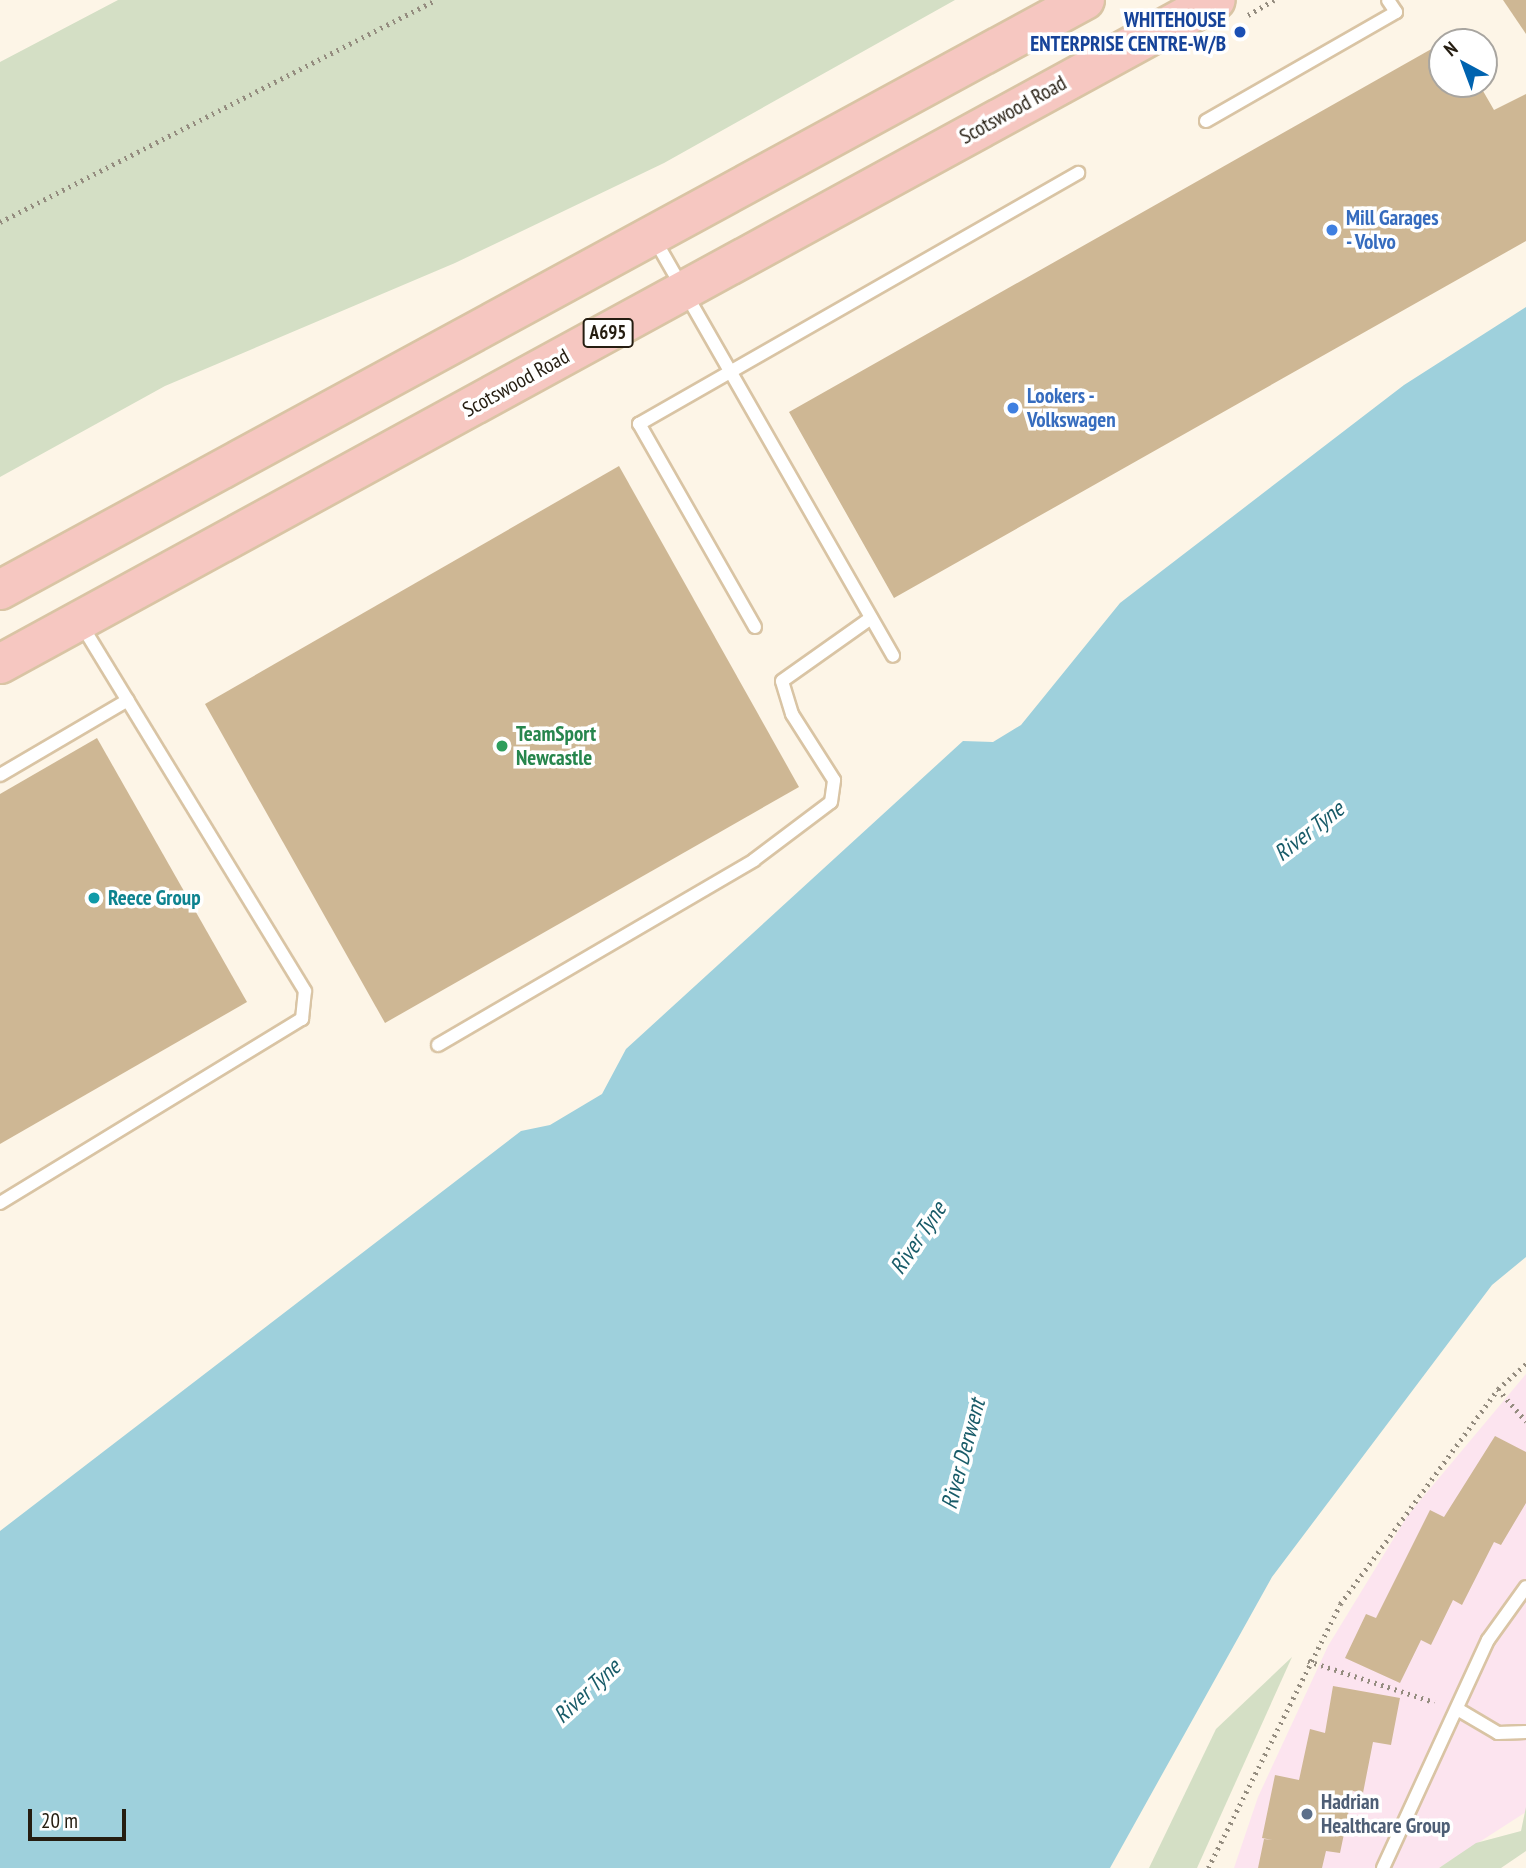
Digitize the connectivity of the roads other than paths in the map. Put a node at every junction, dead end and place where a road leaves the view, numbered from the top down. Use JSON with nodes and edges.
{"nodes":[{"id":1,"x":1085,"y":0,"type":"edge"},
{"id":2,"x":1216,"y":0,"type":"edge"},
{"id":3,"x":1388,"y":0,"type":"edge"},
{"id":4,"x":1206,"y":121,"type":"dead end"},
{"id":5,"x":1078,"y":173,"type":"dead end"},
{"id":6,"x":653,"y":237,"type":"junction"},
{"id":7,"x":687,"y":290,"type":"junction"},
{"id":8,"x":732,"y":370,"type":"junction"},
{"id":9,"x":0,"y":590,"type":"edge"},
{"id":10,"x":872,"y":618,"type":"junction"},
{"id":11,"x":79,"y":621,"type":"junction"},
{"id":12,"x":755,"y":627,"type":"dead end"},
{"id":13,"x":893,"y":656,"type":"dead end"},
{"id":14,"x":0,"y":664,"type":"edge"},
{"id":15,"x":128,"y":700,"type":"junction"},
{"id":16,"x":0,"y":775,"type":"edge"},
{"id":17,"x":438,"y":1045,"type":"dead end"},
{"id":18,"x":0,"y":1202,"type":"edge"},
{"id":19,"x":1526,"y":1587,"type":"edge"},
{"id":20,"x":1459,"y":1710,"type":"junction"},
{"id":21,"x":1526,"y":1732,"type":"edge"},
{"id":22,"x":1383,"y":1868,"type":"edge"}],
"edges":[{"from":1,"to":6,"type":"main road"},
{"from":2,"to":7,"type":"main road","name":"Scotswood Road","number":"A695"},
{"from":3,"to":4,"type":"lane"},
{"from":5,"to":8,"type":"lane"},
{"from":6,"to":7,"type":"lane"},
{"from":6,"to":9,"type":"main road"},
{"from":7,"to":8,"type":"lane"},
{"from":7,"to":11,"type":"main road","name":"Scotswood Road","number":"A695"},
{"from":8,"to":10,"type":"lane"},
{"from":8,"to":12,"type":"lane"},
{"from":10,"to":13,"type":"lane"},
{"from":10,"to":17,"type":"lane"},
{"from":11,"to":14,"type":"main road","name":"Scotswood Road","number":"A695"},
{"from":11,"to":15,"type":"lane"},
{"from":15,"to":16,"type":"lane"},
{"from":15,"to":18,"type":"lane"},
{"from":19,"to":20,"type":"lane"},
{"from":20,"to":21,"type":"lane"},
{"from":20,"to":22,"type":"lane"}]}
